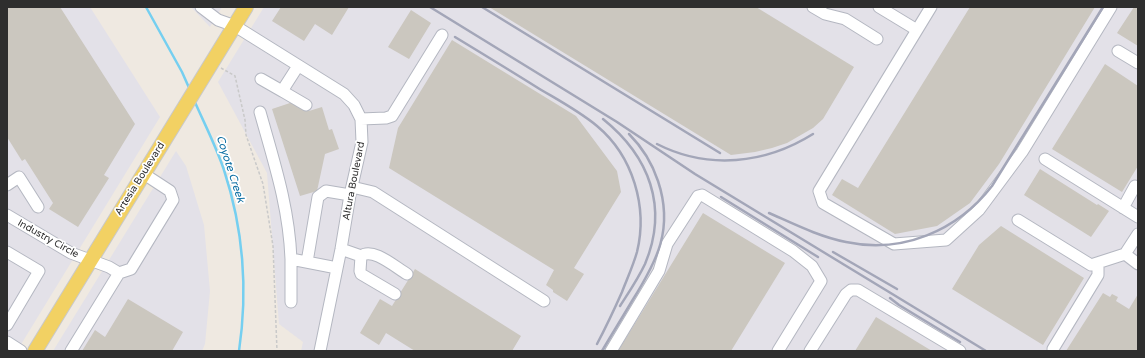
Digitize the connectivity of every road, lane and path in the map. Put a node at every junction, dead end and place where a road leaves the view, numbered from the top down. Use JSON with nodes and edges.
{"nodes":[{"id":1,"x":201,"y":7,"type":"edge"},
{"id":2,"x":246,"y":7,"type":"edge"},
{"id":3,"x":813,"y":7,"type":"edge"},
{"id":4,"x":879,"y":7,"type":"edge"},
{"id":5,"x":931,"y":7,"type":"edge"},
{"id":6,"x":1111,"y":7,"type":"edge"},
{"id":7,"x":235,"y":26,"type":"junction"},
{"id":8,"x":917,"y":30,"type":"junction"},
{"id":9,"x":442,"y":34,"type":"dead end"},
{"id":10,"x":877,"y":39,"type":"dead end"},
{"id":11,"x":1118,"y":51,"type":"dead end"},
{"id":12,"x":1138,"y":63,"type":"edge"},
{"id":13,"x":211,"y":64,"type":"junction"},
{"id":14,"x":298,"y":66,"type":"junction"},
{"id":15,"x":261,"y":79,"type":"dead end"},
{"id":16,"x":282,"y":91,"type":"junction"},
{"id":17,"x":306,"y":105,"type":"dead end"},
{"id":18,"x":260,"y":112,"type":"dead end"},
{"id":19,"x":360,"y":119,"type":"junction"},
{"id":20,"x":1045,"y":159,"type":"dead end"},
{"id":21,"x":144,"y":174,"type":"junction"},
{"id":22,"x":7,"y":185,"type":"edge"},
{"id":23,"x":1137,"y":185,"type":"edge"},
{"id":24,"x":351,"y":191,"type":"junction"},
{"id":25,"x":38,"y":207,"type":"dead end"},
{"id":26,"x":1123,"y":208,"type":"junction"},
{"id":27,"x":7,"y":216,"type":"edge"},
{"id":28,"x":1138,"y":217,"type":"edge"},
{"id":29,"x":1018,"y":220,"type":"dead end"},
{"id":30,"x":1138,"y":234,"type":"edge"},
{"id":31,"x":341,"y":249,"type":"junction"},
{"id":32,"x":7,"y":252,"type":"edge"},
{"id":33,"x":1125,"y":254,"type":"junction"},
{"id":34,"x":361,"y":256,"type":"junction"},
{"id":35,"x":291,"y":259,"type":"junction"},
{"id":36,"x":90,"y":260,"type":"junction"},
{"id":37,"x":307,"y":262,"type":"junction"},
{"id":38,"x":1098,"y":263,"type":"junction"},
{"id":39,"x":1137,"y":263,"type":"edge"},
{"id":40,"x":337,"y":268,"type":"junction"},
{"id":41,"x":119,"y":273,"type":"junction"},
{"id":42,"x":407,"y":274,"type":"dead end"},
{"id":43,"x":395,"y":294,"type":"dead end"},
{"id":44,"x":544,"y":301,"type":"dead end"},
{"id":45,"x":291,"y":302,"type":"dead end"},
{"id":46,"x":7,"y":325,"type":"edge"},
{"id":47,"x":7,"y":342,"type":"edge"},
{"id":48,"x":324,"y":349,"type":"edge"},
{"id":49,"x":1054,"y":349,"type":"dead end"},
{"id":50,"x":37,"y":350,"type":"edge"},
{"id":51,"x":21,"y":351,"type":"edge"},
{"id":52,"x":71,"y":351,"type":"edge"},
{"id":53,"x":277,"y":351,"type":"edge"},
{"id":54,"x":611,"y":351,"type":"edge"},
{"id":55,"x":778,"y":351,"type":"edge"},
{"id":56,"x":810,"y":351,"type":"edge"},
{"id":57,"x":960,"y":351,"type":"edge"}],
"edges":[{"from":1,"to":7,"type":"street","name":"Altura Boulevard"},
{"from":2,"to":7,"type":"main road","name":"Artesia Boulevard"},
{"from":3,"to":10,"type":"street"},
{"from":4,"to":8,"type":"street"},
{"from":5,"to":8,"type":"street"},
{"from":6,"to":8,"type":"street"},
{"from":7,"to":13,"type":"main road","name":"Artesia Boulevard"},
{"from":7,"to":14,"type":"street","name":"Altura Boulevard"},
{"from":9,"to":19,"type":"street"},
{"from":11,"to":12,"type":"street"},
{"from":13,"to":21,"type":"main road","name":"Artesia Boulevard"},
{"from":13,"to":53,"type":"path"},
{"from":14,"to":16,"type":"street"},
{"from":14,"to":19,"type":"street","name":"Altura Boulevard"},
{"from":15,"to":16,"type":"street"},
{"from":16,"to":17,"type":"street"},
{"from":18,"to":35,"type":"street"},
{"from":19,"to":24,"type":"street","name":"Altura Boulevard"},
{"from":20,"to":26,"type":"street"},
{"from":21,"to":36,"type":"main road","name":"Artesia Boulevard"},
{"from":21,"to":41,"type":"street"},
{"from":22,"to":25,"type":"street"},
{"from":23,"to":26,"type":"street"},
{"from":24,"to":31,"type":"street","name":"Altura Boulevard"},
{"from":24,"to":37,"type":"street"},
{"from":24,"to":44,"type":"street"},
{"from":26,"to":28,"type":"street"},
{"from":27,"to":36,"type":"street","name":"Industry Circle"},
{"from":29,"to":38,"type":"street"},
{"from":30,"to":33,"type":"street"},
{"from":31,"to":34,"type":"street"},
{"from":31,"to":40,"type":"street","name":"Altura Boulevard"},
{"from":32,"to":46,"type":"street"},
{"from":33,"to":38,"type":"street"},
{"from":33,"to":39,"type":"street"},
{"from":34,"to":42,"type":"street"},
{"from":34,"to":43,"type":"street"},
{"from":35,"to":37,"type":"street"},
{"from":35,"to":45,"type":"street"},
{"from":36,"to":41,"type":"street","name":"Industry Circle"},
{"from":36,"to":50,"type":"main road","name":"Artesia Boulevard"},
{"from":37,"to":40,"type":"street"},
{"from":38,"to":49,"type":"street"},
{"from":40,"to":48,"type":"street","name":"Altura Boulevard"},
{"from":41,"to":52,"type":"street"},
{"from":47,"to":51,"type":"street"},
{"from":54,"to":55,"type":"street"},
{"from":56,"to":57,"type":"street"}]}
